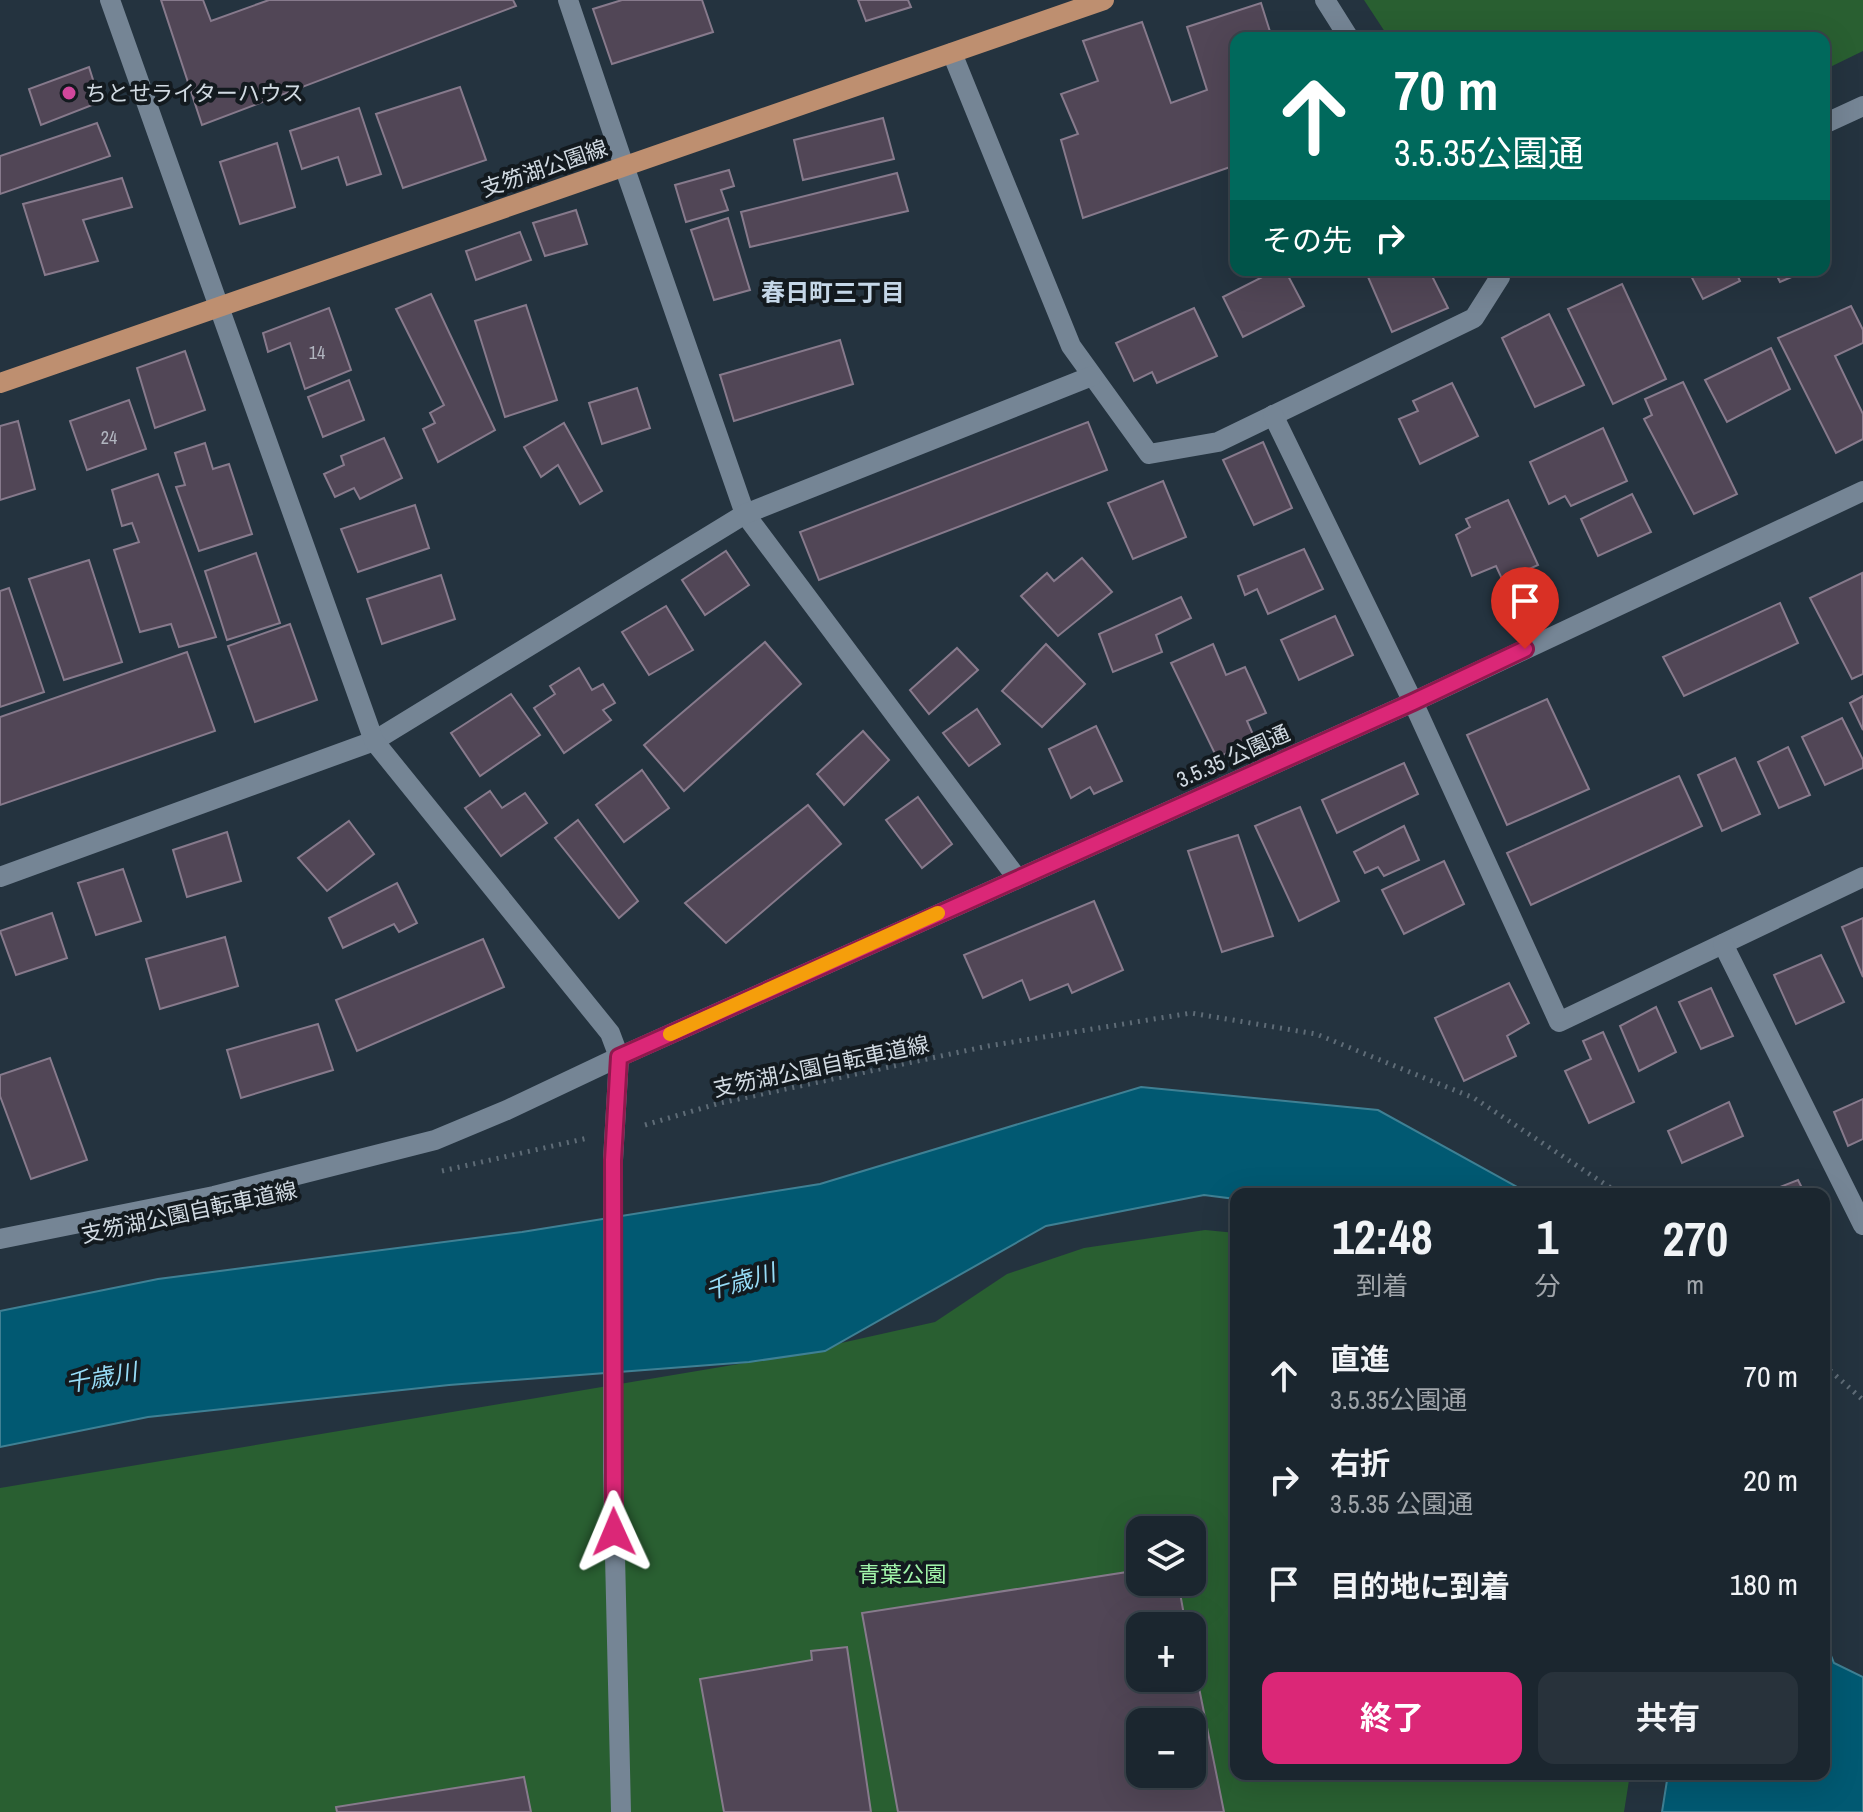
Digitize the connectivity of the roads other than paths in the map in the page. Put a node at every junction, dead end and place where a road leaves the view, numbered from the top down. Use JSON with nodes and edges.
{"nodes":[{"id":1,"x":110,"y":0,"type":"edge"},
{"id":2,"x":568,"y":0,"type":"edge"},
{"id":3,"x":1104,"y":0,"type":"edge"},
{"id":4,"x":1325,"y":0,"type":"edge"},
{"id":5,"x":1345,"y":32,"type":"edge"},
{"id":6,"x":952,"y":53,"type":"junction"},
{"id":7,"x":1863,"y":106,"type":"edge"},
{"id":8,"x":1830,"y":121,"type":"edge"},
{"id":9,"x":624,"y":166,"type":"junction"},
{"id":10,"x":1500,"y":276,"type":"edge"},
{"id":11,"x":219,"y":307,"type":"junction"},
{"id":12,"x":1092,"y":376,"type":"junction"},
{"id":13,"x":0,"y":383,"type":"edge"},
{"id":14,"x":1273,"y":415,"type":"junction"},
{"id":15,"x":1863,"y":491,"type":"edge"},
{"id":16,"x":745,"y":514,"type":"junction"},
{"id":17,"x":1413,"y":702,"type":"junction"},
{"id":18,"x":374,"y":741,"type":"junction"},
{"id":19,"x":0,"y":877,"type":"edge"},
{"id":20,"x":1863,"y":877,"type":"edge"},
{"id":21,"x":1017,"y":878,"type":"junction"},
{"id":22,"x":1723,"y":944,"type":"junction"},
{"id":23,"x":619,"y":1057,"type":"junction"},
{"id":24,"x":1863,"y":1225,"type":"edge"},
{"id":25,"x":0,"y":1239,"type":"edge"},
{"id":26,"x":621,"y":1812,"type":"edge"}],
"edges":[{"from":1,"to":11,"type":"street"},
{"from":2,"to":9,"type":"street"},
{"from":3,"to":6,"type":"main road","name":"支笏湖公園線"},
{"from":4,"to":5,"type":"street"},
{"from":6,"to":9,"type":"main road","name":"支笏湖公園線"},
{"from":6,"to":12,"type":"street"},
{"from":7,"to":8,"type":"street"},
{"from":9,"to":11,"type":"main road","name":"支笏湖公園線"},
{"from":9,"to":16,"type":"street"},
{"from":10,"to":14,"type":"street"},
{"from":11,"to":13,"type":"main road","name":"支笏湖公園線"},
{"from":11,"to":18,"type":"street"},
{"from":12,"to":14,"type":"street"},
{"from":12,"to":16,"type":"street"},
{"from":14,"to":17,"type":"street"},
{"from":15,"to":17,"type":"street","name":"3.5.35 公園通"},
{"from":16,"to":18,"type":"street"},
{"from":16,"to":21,"type":"street"},
{"from":17,"to":21,"type":"street","name":"3.5.35 公園通"},
{"from":17,"to":22,"type":"street"},
{"from":18,"to":19,"type":"street"},
{"from":18,"to":23,"type":"street"},
{"from":20,"to":22,"type":"street"},
{"from":21,"to":23,"type":"street","name":"3.5.35 公園通"},
{"from":22,"to":24,"type":"street"},
{"from":23,"to":25,"type":"street","name":"3.5.35 公園通"},
{"from":23,"to":26,"type":"street"}]}
